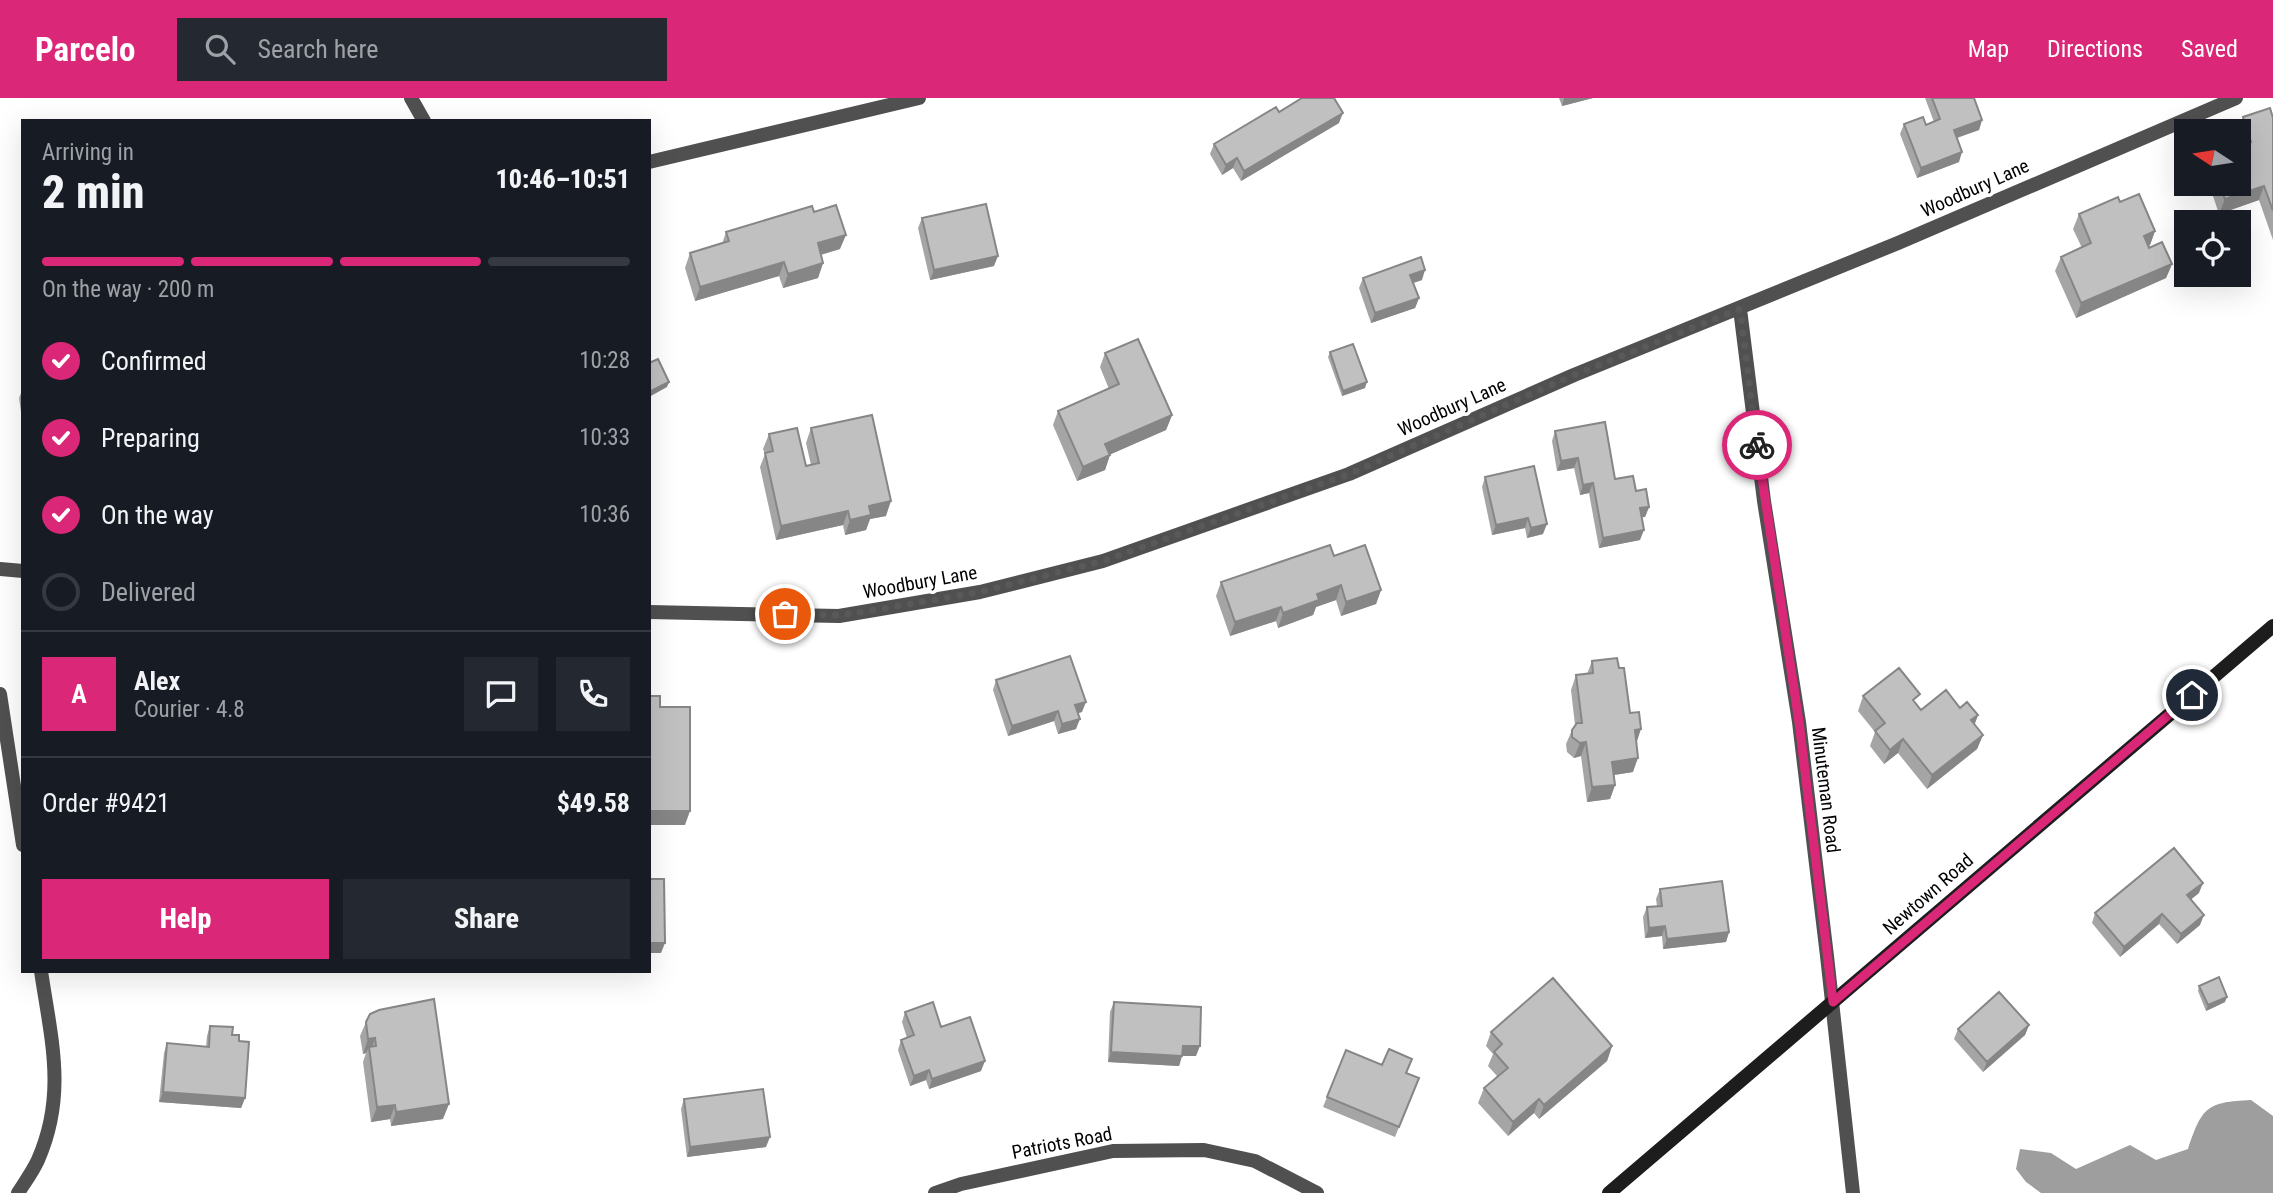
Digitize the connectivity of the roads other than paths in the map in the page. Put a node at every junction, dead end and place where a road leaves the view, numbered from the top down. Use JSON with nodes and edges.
{"nodes":[{"id":1,"x":411,"y":98,"type":"edge"},
{"id":2,"x":919,"y":98,"type":"edge"},
{"id":3,"x":2236,"y":98,"type":"edge"},
{"id":4,"x":423,"y":119,"type":"edge"},
{"id":5,"x":651,"y":162,"type":"edge"},
{"id":6,"x":1740,"y":309,"type":"junction"},
{"id":7,"x":0,"y":569,"type":"edge"},
{"id":8,"x":21,"y":571,"type":"edge"},
{"id":9,"x":651,"y":612,"type":"edge"},
{"id":10,"x":2273,"y":626,"type":"edge"},
{"id":11,"x":0,"y":694,"type":"edge"},
{"id":12,"x":21,"y":832,"type":"edge"},
{"id":13,"x":41,"y":973,"type":"edge"},
{"id":14,"x":1833,"y":1002,"type":"junction"},
{"id":15,"x":18,"y":1193,"type":"edge"},
{"id":16,"x":935,"y":1193,"type":"edge"},
{"id":17,"x":1317,"y":1193,"type":"edge"},
{"id":18,"x":1609,"y":1193,"type":"edge"},
{"id":19,"x":1853,"y":1193,"type":"edge"}],
"edges":[{"from":1,"to":4,"type":"street"},
{"from":2,"to":5,"type":"street"},
{"from":3,"to":6,"type":"street","name":"Woodbury Lane"},
{"from":6,"to":9,"type":"street","name":"Woodbury Lane"},
{"from":6,"to":14,"type":"street","name":"Minuteman Road"},
{"from":7,"to":8,"type":"street"},
{"from":10,"to":14,"type":"street","name":"Newtown Road"},
{"from":11,"to":12,"type":"street"},
{"from":13,"to":15,"type":"street"},
{"from":14,"to":18,"type":"street","name":"Newtown Road"},
{"from":14,"to":19,"type":"street","name":"Minuteman Road"},
{"from":16,"to":17,"type":"street","name":"Patriots Road"}]}
